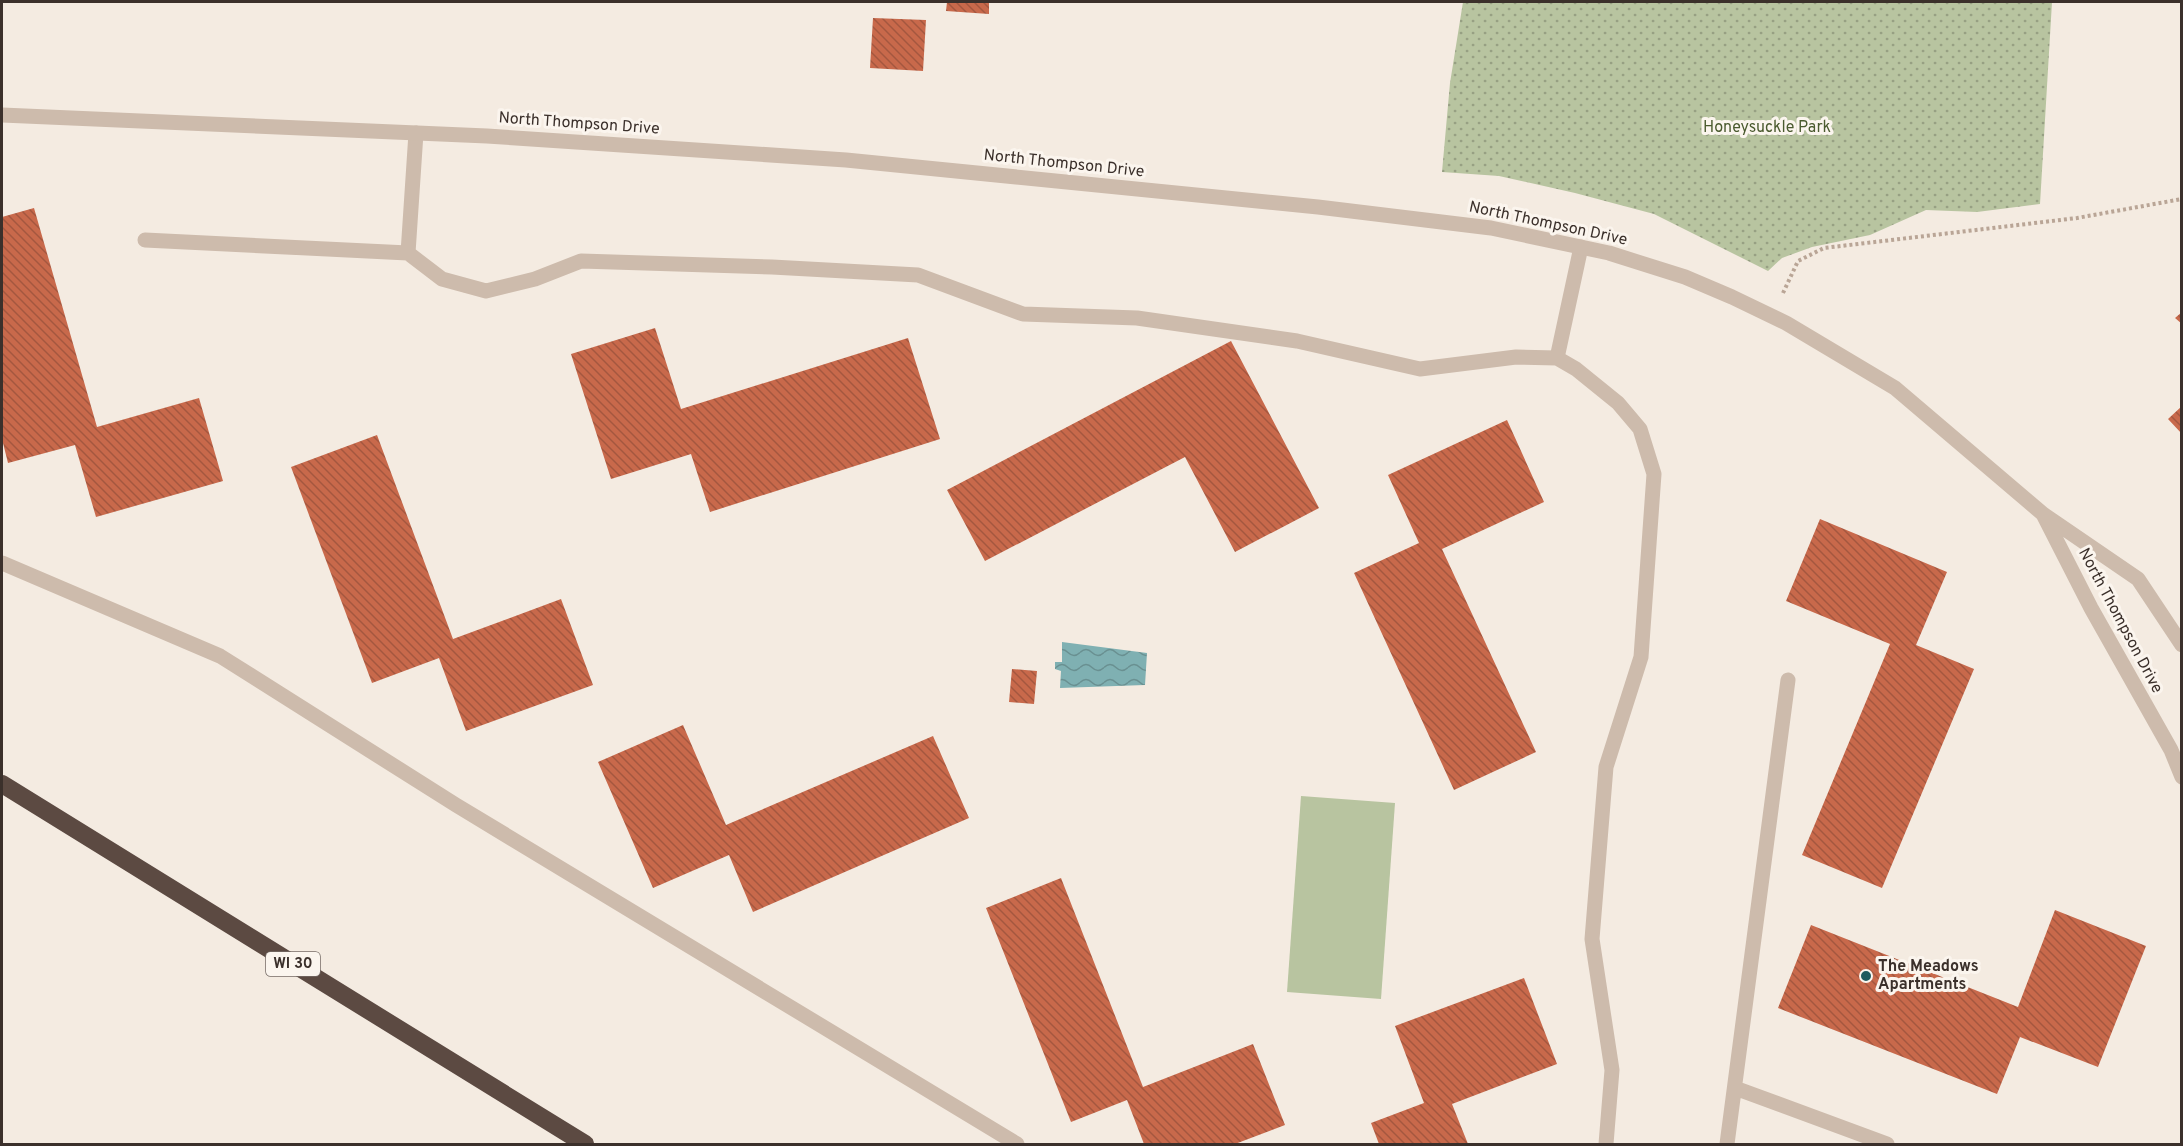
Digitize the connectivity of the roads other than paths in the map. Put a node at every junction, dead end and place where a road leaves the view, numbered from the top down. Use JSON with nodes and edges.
{"nodes":[{"id":1,"x":2,"y":115,"type":"edge"},
{"id":2,"x":416,"y":133,"type":"junction"},
{"id":3,"x":145,"y":240,"type":"dead end"},
{"id":4,"x":1581,"y":247,"type":"junction"},
{"id":5,"x":408,"y":253,"type":"junction"},
{"id":6,"x":1557,"y":358,"type":"junction"},
{"id":7,"x":2043,"y":513,"type":"junction"},
{"id":8,"x":2,"y":563,"type":"edge"},
{"id":9,"x":2181,"y":645,"type":"edge"},
{"id":10,"x":1788,"y":680,"type":"dead end"},
{"id":11,"x":2181,"y":777,"type":"edge"},
{"id":12,"x":2,"y":784,"type":"edge"},
{"id":13,"x":1735,"y":1088,"type":"junction"},
{"id":14,"x":585,"y":1144,"type":"edge"},
{"id":15,"x":1017,"y":1144,"type":"edge"},
{"id":16,"x":1606,"y":1144,"type":"edge"},
{"id":17,"x":1727,"y":1144,"type":"edge"},
{"id":18,"x":1887,"y":1144,"type":"edge"}],
"edges":[{"from":1,"to":2,"type":"street","name":"North Thompson Drive"},
{"from":2,"to":4,"type":"street","name":"North Thompson Drive"},
{"from":2,"to":5,"type":"street"},
{"from":3,"to":5,"type":"street"},
{"from":4,"to":6,"type":"street"},
{"from":4,"to":7,"type":"street","name":"North Thompson Drive"},
{"from":5,"to":6,"type":"street"},
{"from":6,"to":16,"type":"street"},
{"from":7,"to":9,"type":"street","name":"North Thompson Drive"},
{"from":7,"to":11,"type":"street","name":"North Thompson Drive"},
{"from":8,"to":15,"type":"street"},
{"from":10,"to":13,"type":"street"},
{"from":12,"to":14,"type":"highway","number":"WI 30"},
{"from":13,"to":17,"type":"street"},
{"from":13,"to":18,"type":"street"}]}
